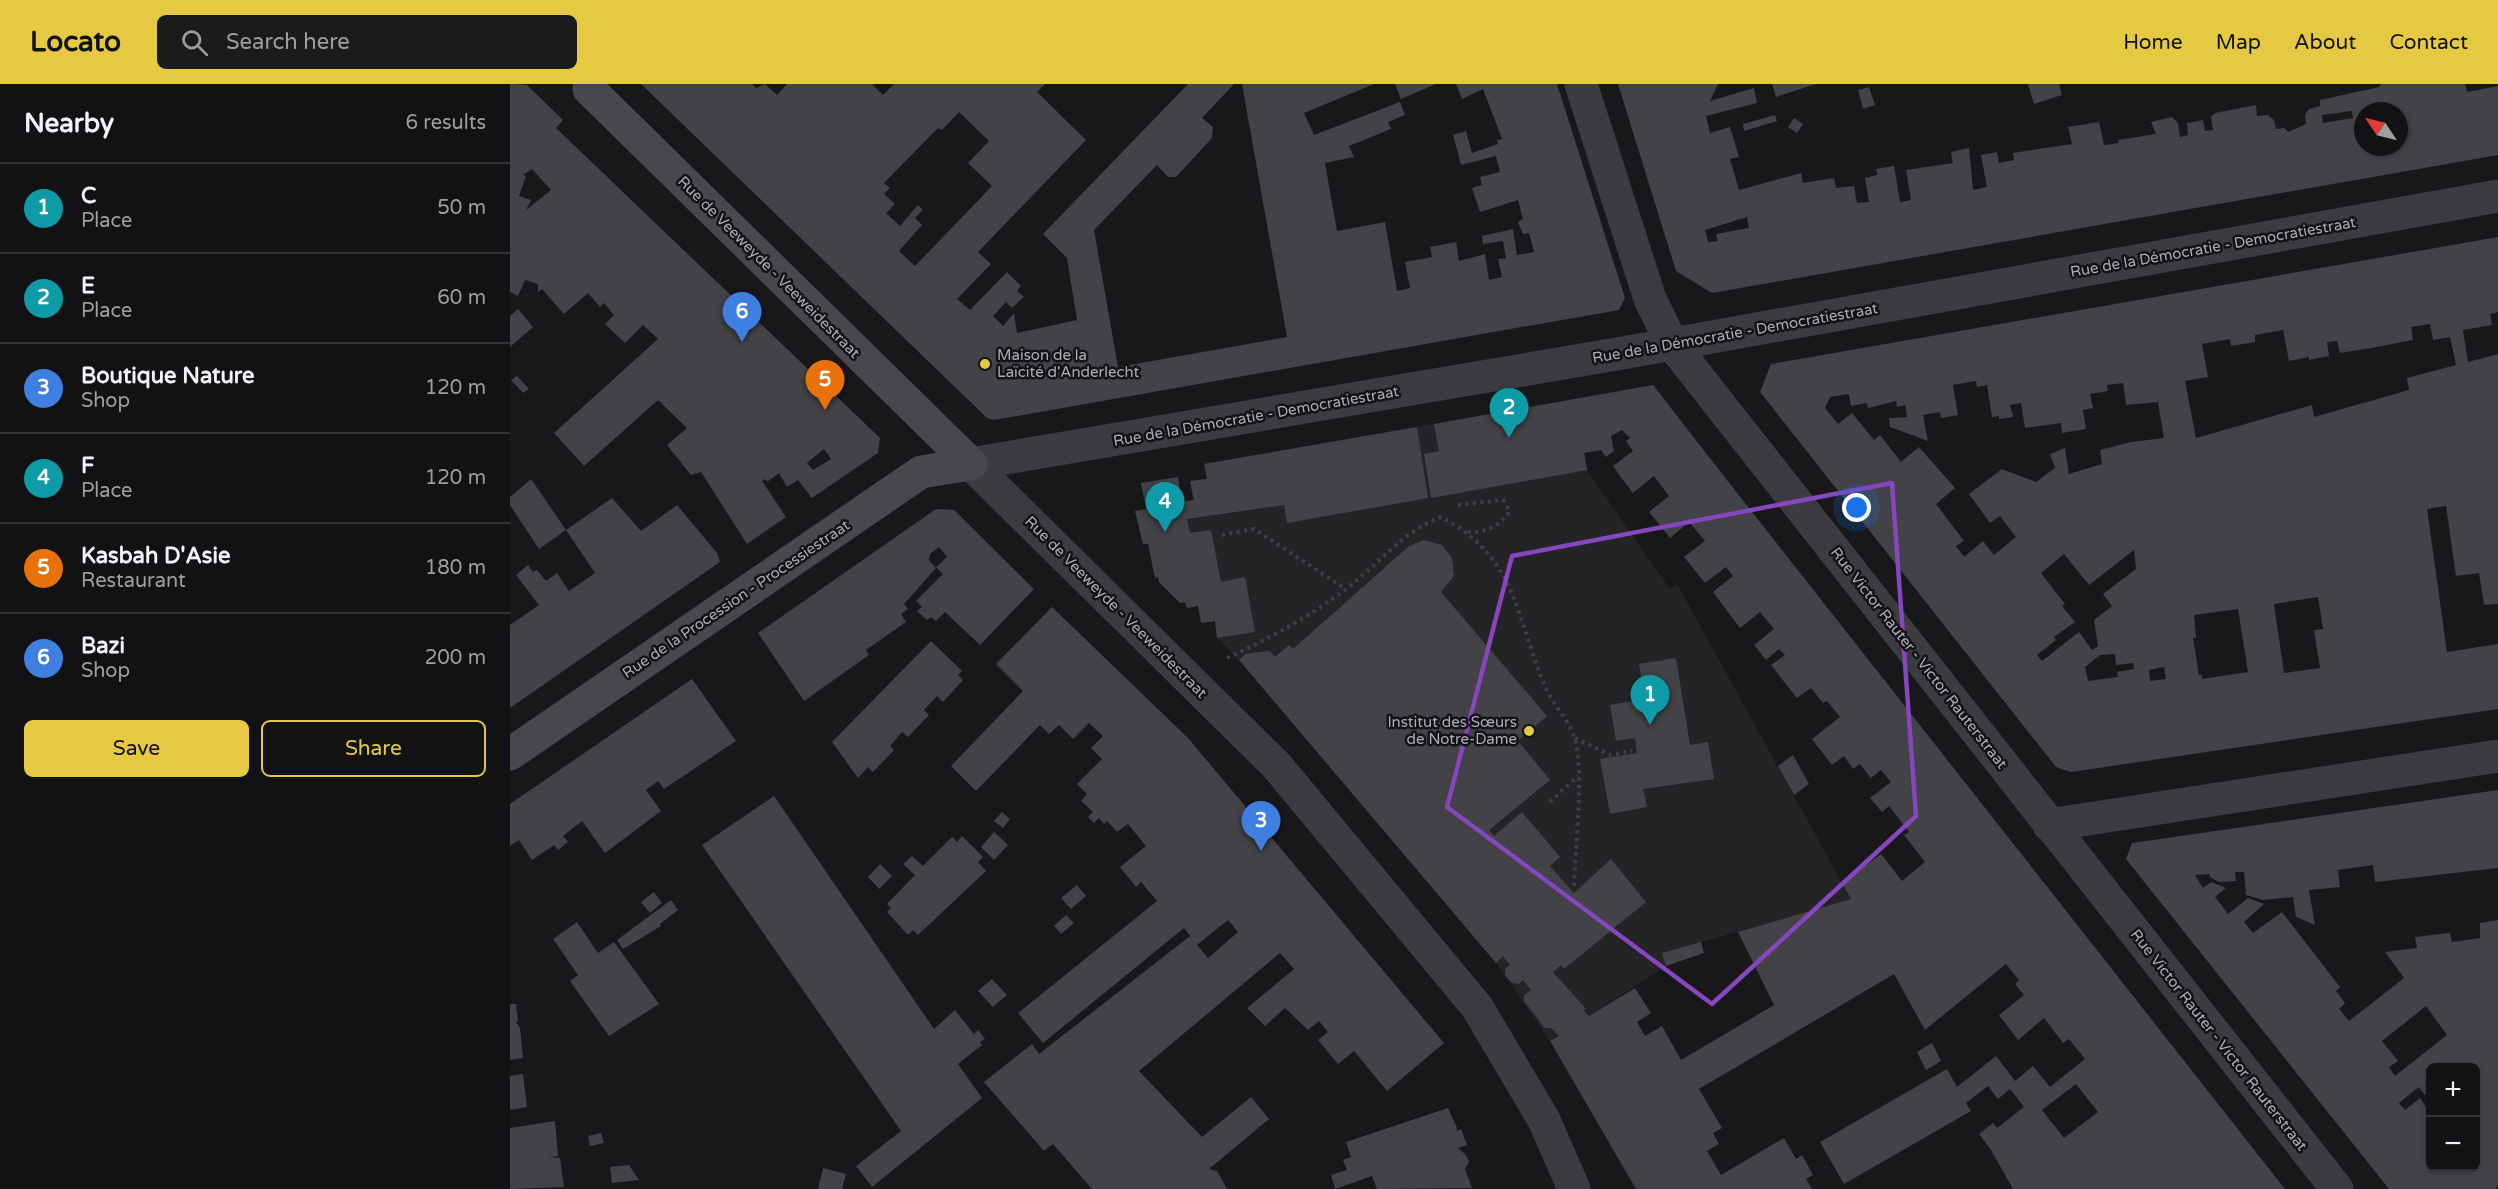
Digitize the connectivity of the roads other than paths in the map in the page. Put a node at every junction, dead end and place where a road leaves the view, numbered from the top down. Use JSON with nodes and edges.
{"nodes":[{"id":1,"x":1581,"y":84,"type":"edge"},
{"id":2,"x":586,"y":87,"type":"edge"},
{"id":3,"x":2498,"y":196,"type":"edge"},
{"id":4,"x":1672,"y":344,"type":"junction"},
{"id":5,"x":971,"y":464,"type":"junction"},
{"id":6,"x":510,"y":754,"type":"edge"},
{"id":7,"x":2498,"y":756,"type":"edge"},
{"id":8,"x":2049,"y":825,"type":"junction"},
{"id":9,"x":1574,"y":1189,"type":"edge"},
{"id":10,"x":2337,"y":1189,"type":"edge"}],
"edges":[{"from":1,"to":4,"type":"street","name":"Rue Victor Rauter - Victor Rauterstraat"},
{"from":2,"to":5,"type":"street","name":"Rue de Veeweyde - Veeweidestraat"},
{"from":3,"to":4,"type":"street","name":"Rue de la Démocratie - Democratiestraat"},
{"from":4,"to":5,"type":"street","name":"Rue de la Démocratie - Democratiestraat"},
{"from":4,"to":8,"type":"street","name":"Rue Victor Rauter - Victor Rauterstraat"},
{"from":5,"to":6,"type":"street","name":"Rue de la Procession - Processiestraat"},
{"from":5,"to":9,"type":"street","name":"Rue de Veeweyde - Veeweidestraat"},
{"from":7,"to":8,"type":"street"},
{"from":8,"to":10,"type":"street","name":"Rue Victor Rauter - Victor Rauterstraat"}]}
